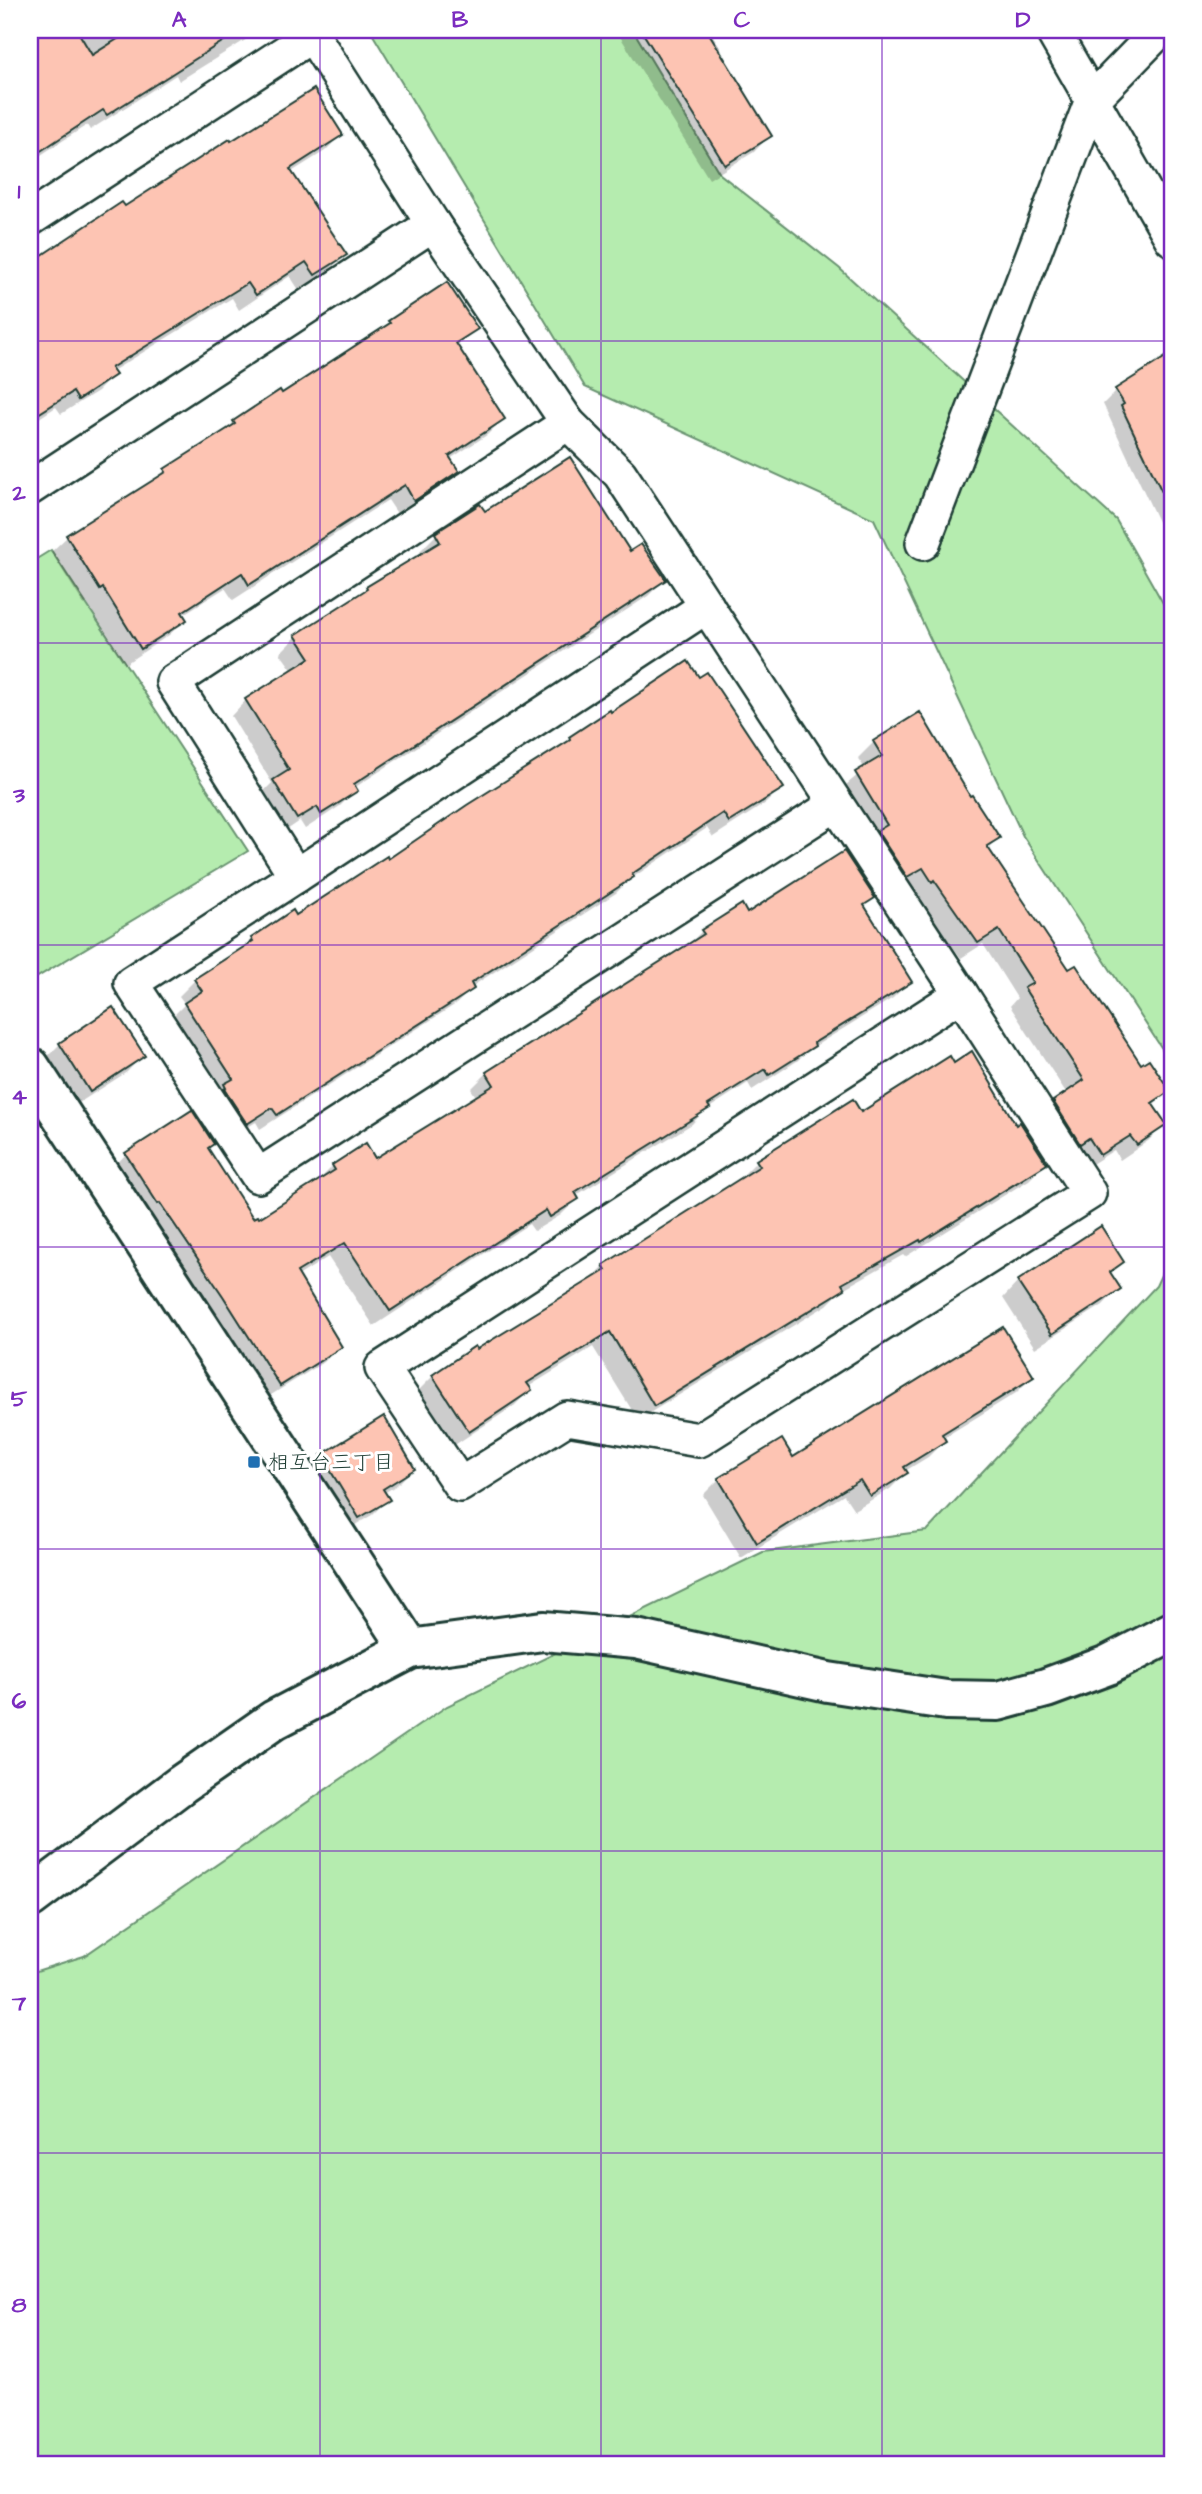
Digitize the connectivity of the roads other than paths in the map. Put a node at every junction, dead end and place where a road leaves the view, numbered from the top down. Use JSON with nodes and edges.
{"nodes":[{"id":1,"x":1052,"y":30,"type":"edge"},
{"id":2,"x":1160,"y":30,"type":"edge"},
{"id":3,"x":310,"y":32,"type":"edge"},
{"id":4,"x":1092,"y":100,"type":"junction"},
{"id":5,"x":30,"y":219,"type":"edge"},
{"id":6,"x":433,"y":223,"type":"junction"},
{"id":7,"x":1172,"y":239,"type":"edge"},
{"id":8,"x":568,"y":423,"type":"junction"},
{"id":9,"x":30,"y":488,"type":"edge"},
{"id":10,"x":923,"y":542,"type":"dead end"},
{"id":11,"x":707,"y":606,"type":"junction"},
{"id":12,"x":836,"y":804,"type":"junction"},
{"id":13,"x":296,"y":876,"type":"junction"},
{"id":14,"x":961,"y":994,"type":"junction"},
{"id":15,"x":30,"y":1067,"type":"edge"},
{"id":16,"x":1172,"y":1632,"type":"edge"},
{"id":17,"x":410,"y":1649,"type":"junction"},
{"id":18,"x":30,"y":1898,"type":"edge"}],
"edges":[{"from":1,"to":4,"type":"street"},
{"from":2,"to":4,"type":"street"},
{"from":3,"to":5,"type":"street"},
{"from":3,"to":6,"type":"street"},
{"from":4,"to":7,"type":"street"},
{"from":4,"to":10,"type":"street"},
{"from":6,"to":8,"type":"street"},
{"from":6,"to":9,"type":"street"},
{"from":8,"to":11,"type":"street"},
{"from":8,"to":13,"type":"street"},
{"from":11,"to":12,"type":"street"},
{"from":11,"to":13,"type":"street"},
{"from":12,"to":13,"type":"street"},
{"from":12,"to":14,"type":"street"},
{"from":14,"to":14,"type":"street"},
{"from":15,"to":17,"type":"street"},
{"from":16,"to":17,"type":"street"},
{"from":17,"to":18,"type":"street"}]}
